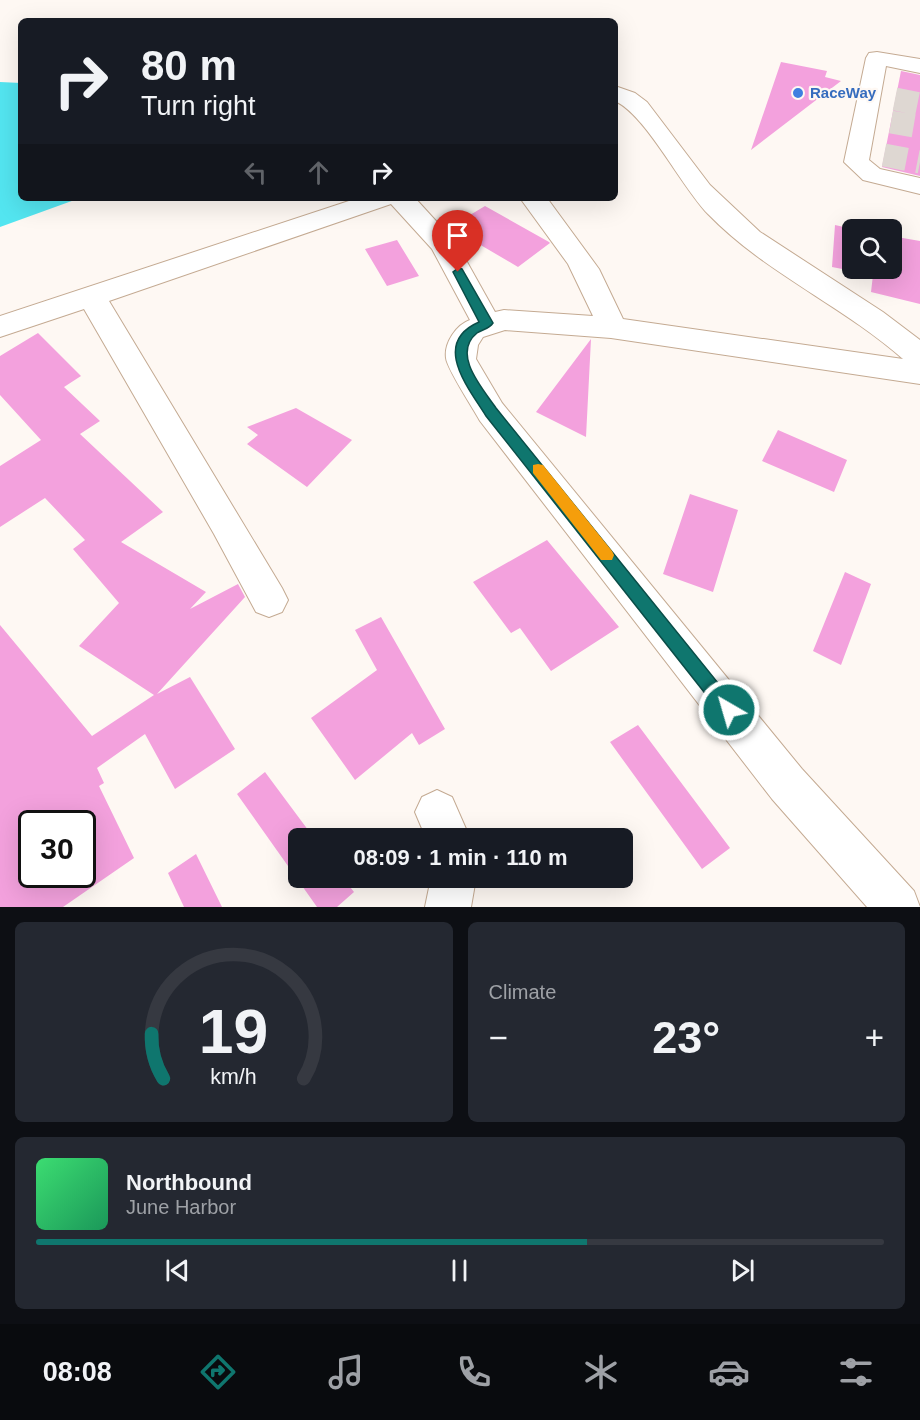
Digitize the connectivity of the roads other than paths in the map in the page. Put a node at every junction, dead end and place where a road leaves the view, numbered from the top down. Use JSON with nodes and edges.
{"nodes":[{"id":1,"x":920,"y":66,"type":"edge"},
{"id":2,"x":618,"y":95,"type":"edge"},
{"id":3,"x":872,"y":108,"type":"junction"},
{"id":4,"x":920,"y":186,"type":"edge"},
{"id":5,"x":375,"y":201,"type":"edge"},
{"id":6,"x":403,"y":201,"type":"edge"},
{"id":7,"x":535,"y":201,"type":"edge"},
{"id":8,"x":92,"y":297,"type":"junction"},
{"id":9,"x":487,"y":323,"type":"junction"},
{"id":10,"x":0,"y":327,"type":"edge"},
{"id":11,"x":611,"y":328,"type":"junction"},
{"id":12,"x":920,"y":357,"type":"edge"},
{"id":13,"x":920,"y":373,"type":"edge"},
{"id":14,"x":269,"y":600,"type":"dead end"},
{"id":15,"x":452,"y":888,"type":"edge"},
{"id":16,"x":448,"y":907,"type":"edge"},
{"id":17,"x":898,"y":907,"type":"edge"}],
"edges":[{"from":1,"to":3,"type":"street"},
{"from":2,"to":12,"type":"street"},
{"from":3,"to":3,"type":"street"},
{"from":3,"to":4,"type":"street"},
{"from":5,"to":8,"type":"street"},
{"from":6,"to":9,"type":"street"},
{"from":7,"to":11,"type":"street"},
{"from":8,"to":10,"type":"street"},
{"from":8,"to":14,"type":"street"},
{"from":9,"to":11,"type":"street"},
{"from":9,"to":17,"type":"street"},
{"from":11,"to":13,"type":"street"},
{"from":15,"to":16,"type":"street"}]}
